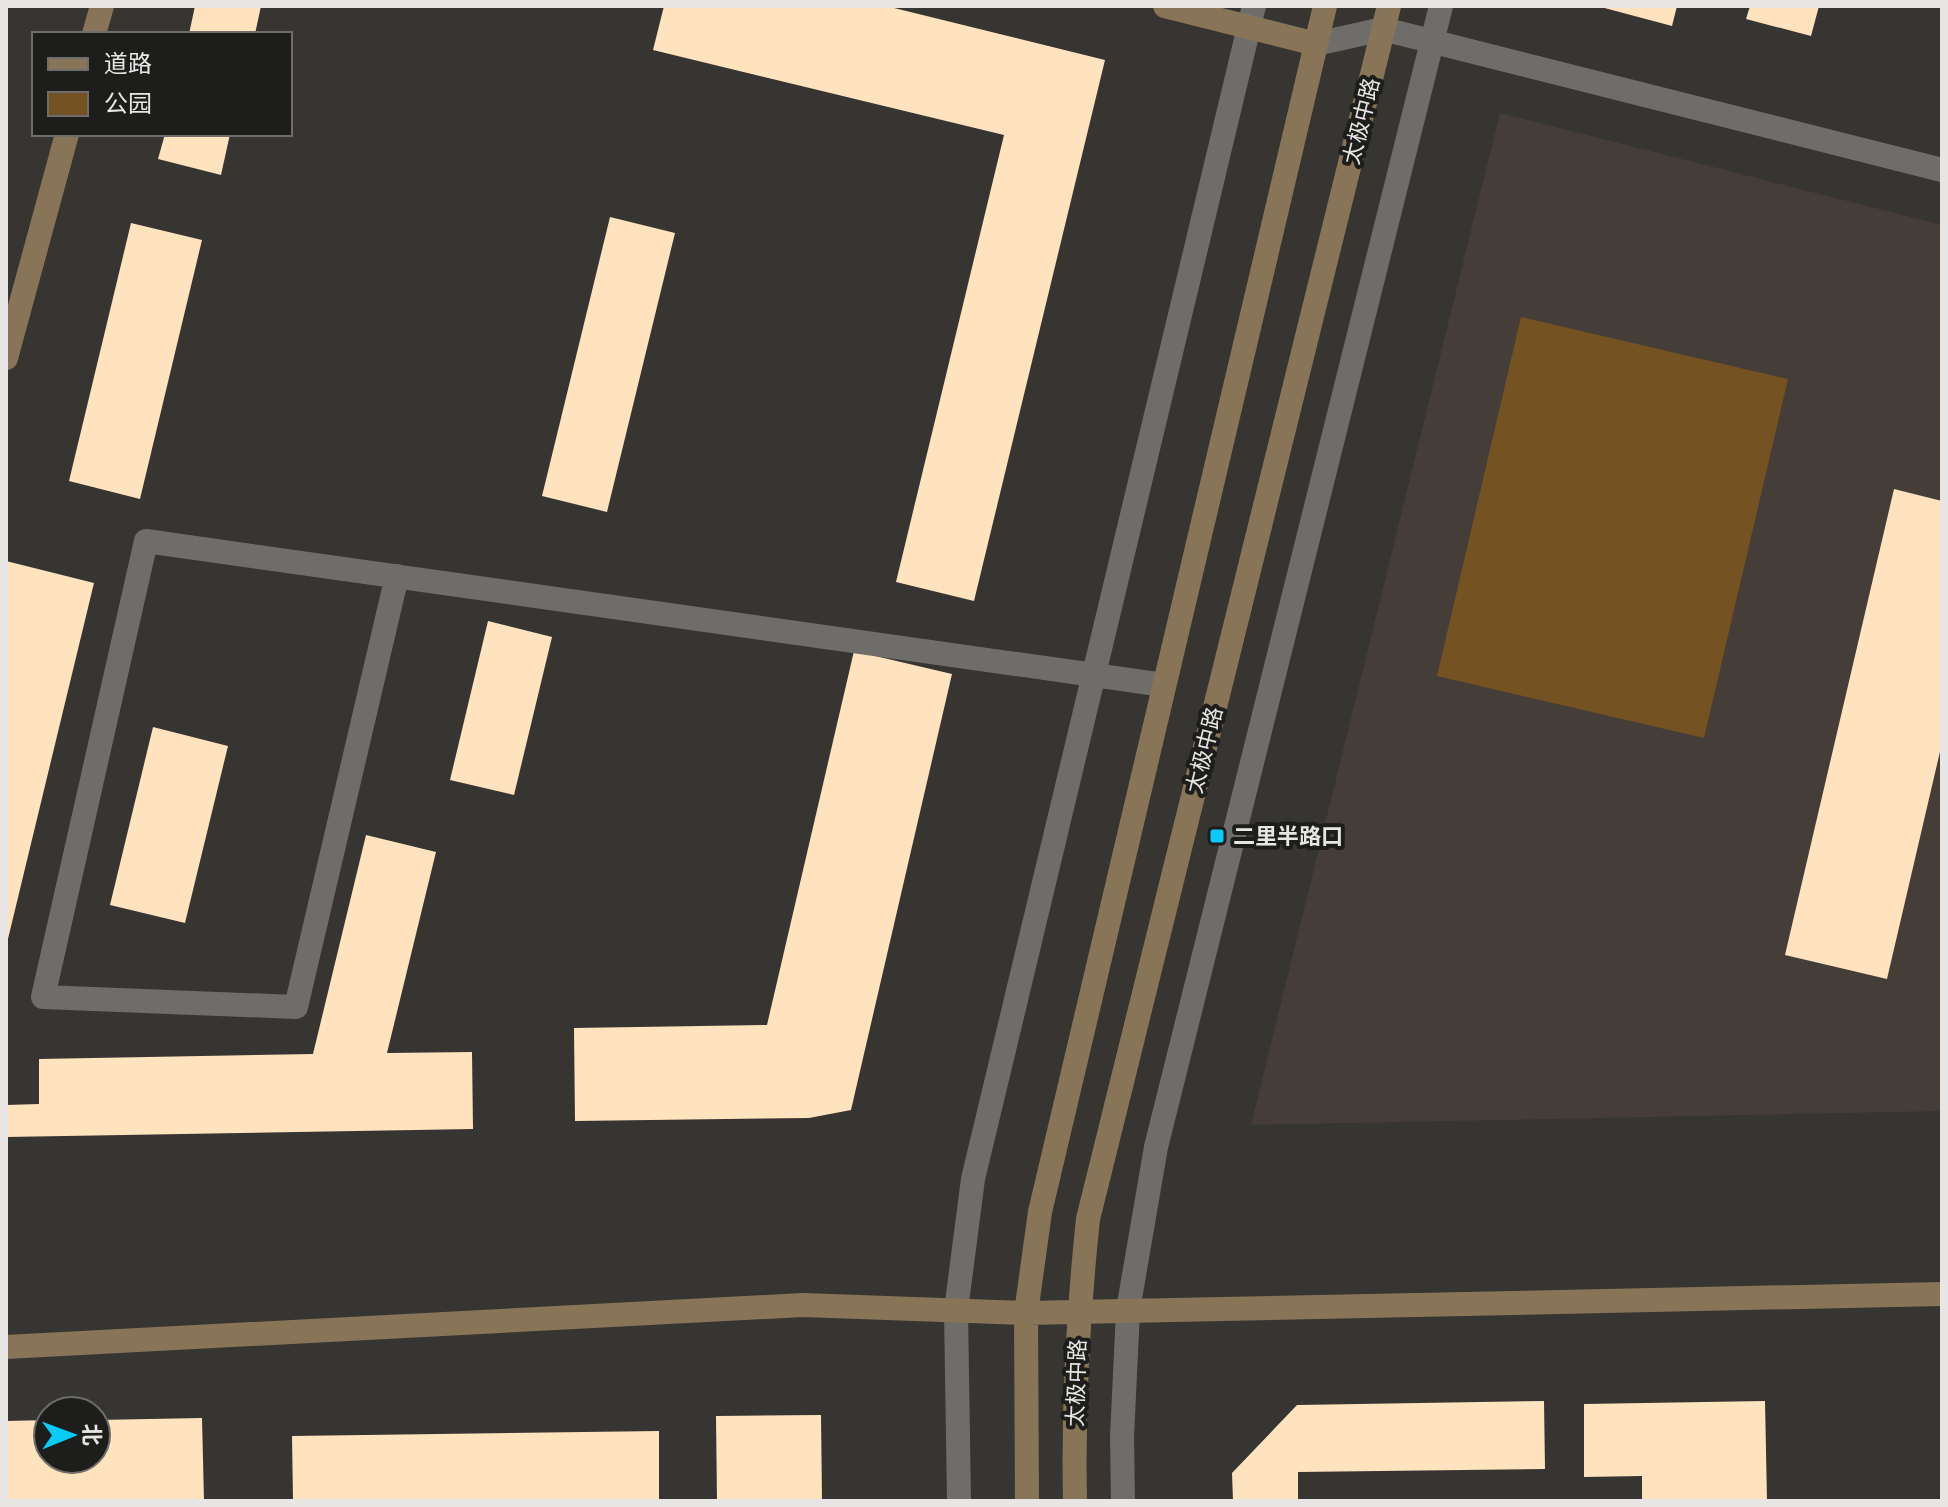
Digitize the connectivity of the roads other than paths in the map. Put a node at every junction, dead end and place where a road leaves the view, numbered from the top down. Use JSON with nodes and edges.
{"nodes":[{"id":1,"x":102,"y":6,"type":"edge"},
{"id":2,"x":1165,"y":6,"type":"edge"},
{"id":3,"x":1325,"y":6,"type":"edge"},
{"id":4,"x":1441,"y":6,"type":"edge"},
{"id":5,"x":1251,"y":16,"type":"edge"},
{"id":6,"x":1386,"y":18,"type":"edge"},
{"id":7,"x":95,"y":32,"type":"edge"},
{"id":8,"x":1433,"y":42,"type":"junction"},
{"id":9,"x":1316,"y":44,"type":"junction"},
{"id":10,"x":66,"y":136,"type":"edge"},
{"id":11,"x":1942,"y":170,"type":"edge"},
{"id":12,"x":6,"y":358,"type":"edge"},
{"id":13,"x":397,"y":576,"type":"junction"},
{"id":14,"x":1094,"y":675,"type":"junction"},
{"id":15,"x":1164,"y":685,"type":"junction"},
{"id":16,"x":1942,"y":1294,"type":"edge"},
{"id":17,"x":956,"y":1310,"type":"junction"},
{"id":18,"x":1128,"y":1310,"type":"junction"},
{"id":19,"x":1078,"y":1311,"type":"junction"},
{"id":20,"x":1026,"y":1313,"type":"junction"},
{"id":21,"x":6,"y":1347,"type":"edge"},
{"id":22,"x":959,"y":1501,"type":"edge"},
{"id":23,"x":1027,"y":1501,"type":"edge"},
{"id":24,"x":1075,"y":1501,"type":"edge"},
{"id":25,"x":1123,"y":1501,"type":"edge"}],
"edges":[{"from":1,"to":7,"type":"main road"},
{"from":2,"to":5,"type":"main road"},
{"from":3,"to":9,"type":"main road"},
{"from":4,"to":8,"type":"street"},
{"from":5,"to":9,"type":"main road"},
{"from":5,"to":14,"type":"street"},
{"from":6,"to":8,"type":"street"},
{"from":6,"to":9,"type":"street"},
{"from":6,"to":19,"type":"main road","name":"太极中路"},
{"from":8,"to":11,"type":"street"},
{"from":8,"to":18,"type":"street"},
{"from":9,"to":15,"type":"main road"},
{"from":10,"to":12,"type":"main road"},
{"from":13,"to":13,"type":"street"},
{"from":13,"to":14,"type":"street"},
{"from":14,"to":15,"type":"street"},
{"from":14,"to":17,"type":"street"},
{"from":15,"to":20,"type":"main road"},
{"from":16,"to":18,"type":"main road"},
{"from":17,"to":20,"type":"main road"},
{"from":17,"to":21,"type":"main road"},
{"from":17,"to":22,"type":"street"},
{"from":18,"to":19,"type":"main road"},
{"from":18,"to":25,"type":"street"},
{"from":19,"to":20,"type":"main road"},
{"from":19,"to":24,"type":"main road","name":"太极中路"},
{"from":20,"to":23,"type":"main road"}]}
